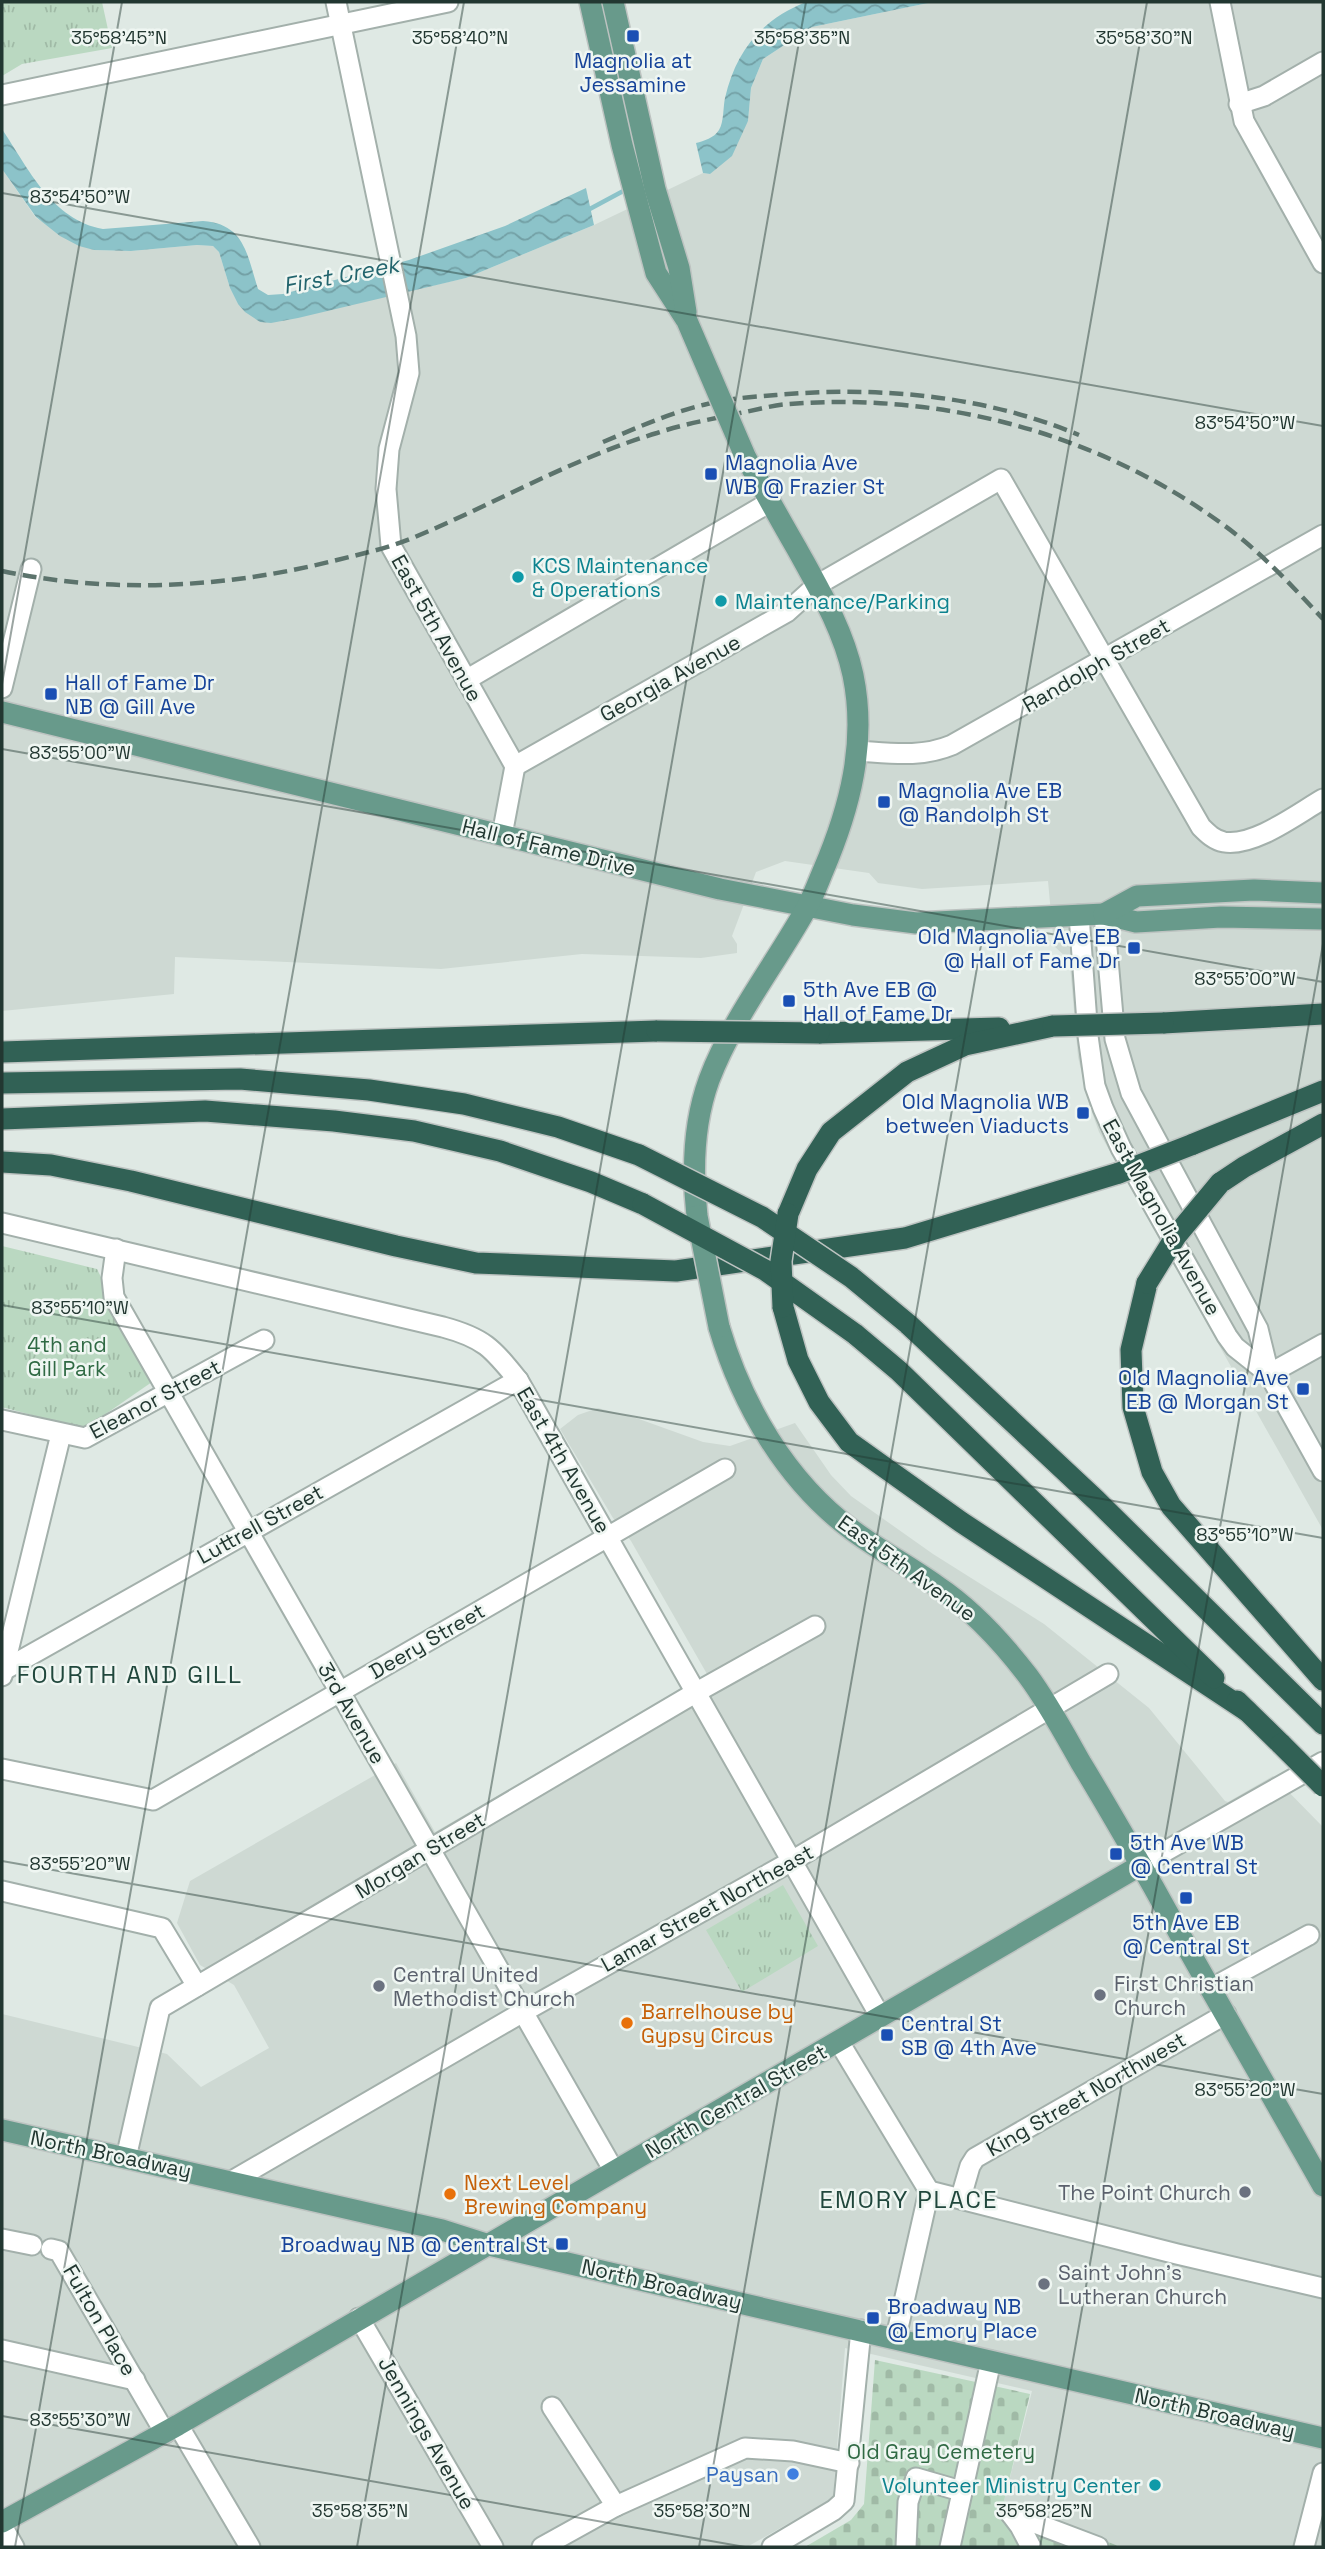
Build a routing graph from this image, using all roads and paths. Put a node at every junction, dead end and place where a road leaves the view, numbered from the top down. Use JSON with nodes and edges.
{"nodes":[{"id":1,"x":336,"y":2,"type":"edge"},
{"id":2,"x":448,"y":2,"type":"edge"},
{"id":3,"x":590,"y":2,"type":"edge"},
{"id":4,"x":613,"y":2,"type":"edge"},
{"id":5,"x":1220,"y":2,"type":"edge"},
{"id":6,"x":341,"y":25,"type":"junction"},
{"id":7,"x":1323,"y":62,"type":"edge"},
{"id":8,"x":2,"y":95,"type":"edge"},
{"id":9,"x":1239,"y":104,"type":"junction"},
{"id":10,"x":1323,"y":262,"type":"edge"},
{"id":11,"x":687,"y":321,"type":"junction"},
{"id":12,"x":770,"y":502,"type":"junction"},
{"id":13,"x":1323,"y":534,"type":"edge"},
{"id":14,"x":31,"y":569,"type":"dead end"},
{"id":15,"x":817,"y":585,"type":"junction"},
{"id":16,"x":1106,"y":660,"type":"junction"},
{"id":17,"x":466,"y":680,"type":"junction"},
{"id":18,"x":2,"y":688,"type":"edge"},
{"id":19,"x":2,"y":712,"type":"edge"},
{"id":20,"x":857,"y":751,"type":"junction"},
{"id":21,"x":515,"y":766,"type":"junction"},
{"id":22,"x":1323,"y":799,"type":"edge"},
{"id":23,"x":502,"y":835,"type":"junction"},
{"id":24,"x":1323,"y":893,"type":"edge"},
{"id":25,"x":807,"y":907,"type":"junction"},
{"id":26,"x":1104,"y":914,"type":"junction"},
{"id":27,"x":1079,"y":915,"type":"junction"},
{"id":28,"x":1323,"y":919,"type":"edge"},
{"id":29,"x":1323,"y":1014,"type":"edge"},
{"id":30,"x":1054,"y":1026,"type":"junction"},
{"id":31,"x":2,"y":1052,"type":"edge"},
{"id":32,"x":2,"y":1083,"type":"edge"},
{"id":33,"x":1323,"y":1091,"type":"edge"},
{"id":34,"x":2,"y":1119,"type":"edge"},
{"id":35,"x":1323,"y":1125,"type":"edge"},
{"id":36,"x":2,"y":1162,"type":"edge"},
{"id":37,"x":2,"y":1223,"type":"edge"},
{"id":38,"x":116,"y":1249,"type":"junction"},
{"id":39,"x":264,"y":1340,"type":"dead end"},
{"id":40,"x":1323,"y":1344,"type":"edge"},
{"id":41,"x":1269,"y":1374,"type":"junction"},
{"id":42,"x":518,"y":1380,"type":"junction"},
{"id":43,"x":170,"y":1393,"type":"junction"},
{"id":44,"x":2,"y":1420,"type":"edge"},
{"id":45,"x":61,"y":1434,"type":"junction"},
{"id":46,"x":725,"y":1469,"type":"dead end"},
{"id":47,"x":1323,"y":1471,"type":"edge"},
{"id":48,"x":249,"y":1531,"type":"junction"},
{"id":49,"x":608,"y":1537,"type":"junction"},
{"id":50,"x":815,"y":1626,"type":"dead end"},
{"id":51,"x":6,"y":1644,"type":"edge"},
{"id":52,"x":3,"y":1673,"type":"edge"},
{"id":53,"x":1108,"y":1674,"type":"dead end"},
{"id":54,"x":1323,"y":1680,"type":"edge"},
{"id":55,"x":340,"y":1691,"type":"junction"},
{"id":56,"x":695,"y":1693,"type":"junction"},
{"id":57,"x":1051,"y":1710,"type":"junction"},
{"id":58,"x":1247,"y":1711,"type":"junction"},
{"id":59,"x":1323,"y":1724,"type":"edge"},
{"id":60,"x":1323,"y":1762,"type":"edge"},
{"id":61,"x":2,"y":1769,"type":"edge"},
{"id":62,"x":1323,"y":1786,"type":"edge"},
{"id":63,"x":430,"y":1849,"type":"junction"},
{"id":64,"x":790,"y":1862,"type":"junction"},
{"id":65,"x":1141,"y":1865,"type":"junction"},
{"id":66,"x":2,"y":1891,"type":"edge"},
{"id":67,"x":1309,"y":1935,"type":"dead end"},
{"id":68,"x":197,"y":1986,"type":"junction"},
{"id":69,"x":1210,"y":1989,"type":"junction"},
{"id":70,"x":523,"y":2012,"type":"junction"},
{"id":71,"x":1226,"y":2014,"type":"junction"},
{"id":72,"x":880,"y":2016,"type":"junction"},
{"id":73,"x":839,"y":2042,"type":"junction"},
{"id":74,"x":2,"y":2130,"type":"edge"},
{"id":75,"x":126,"y":2158,"type":"junction"},
{"id":76,"x":614,"y":2171,"type":"junction"},
{"id":77,"x":232,"y":2181,"type":"junction"},
{"id":78,"x":1323,"y":2186,"type":"edge"},
{"id":79,"x":929,"y":2191,"type":"junction"},
{"id":80,"x":961,"y":2197,"type":"junction"},
{"id":81,"x":2,"y":2239,"type":"edge"},
{"id":82,"x":32,"y":2245,"type":"dead end"},
{"id":83,"x":489,"y":2245,"type":"junction"},
{"id":84,"x":51,"y":2249,"type":"dead end"},
{"id":85,"x":1323,"y":2288,"type":"edge"},
{"id":86,"x":359,"y":2318,"type":"junction"},
{"id":87,"x":861,"y":2330,"type":"junction"},
{"id":88,"x":896,"y":2337,"type":"junction"},
{"id":89,"x":2,"y":2350,"type":"edge"},
{"id":90,"x":991,"y":2361,"type":"junction"},
{"id":91,"x":135,"y":2380,"type":"junction"},
{"id":92,"x":552,"y":2407,"type":"dead end"},
{"id":93,"x":172,"y":2429,"type":"junction"},
{"id":94,"x":1323,"y":2438,"type":"edge"},
{"id":95,"x":849,"y":2463,"type":"junction"},
{"id":96,"x":1323,"y":2473,"type":"edge"},
{"id":97,"x":961,"y":2491,"type":"junction"},
{"id":98,"x":616,"y":2506,"type":"junction"},
{"id":99,"x":2,"y":2524,"type":"edge"},
{"id":100,"x":14,"y":2547,"type":"edge"},
{"id":101,"x":250,"y":2547,"type":"edge"},
{"id":102,"x":494,"y":2547,"type":"edge"},
{"id":103,"x":542,"y":2547,"type":"edge"},
{"id":104,"x":772,"y":2547,"type":"edge"},
{"id":105,"x":906,"y":2547,"type":"edge"},
{"id":106,"x":950,"y":2547,"type":"edge"},
{"id":107,"x":1031,"y":2547,"type":"edge"},
{"id":108,"x":1098,"y":2547,"type":"edge"},
{"id":109,"x":1304,"y":2547,"type":"edge"}],
"edges":[{"from":1,"to":6,"type":"street","name":"East 5th Avenue"},
{"from":2,"to":6,"type":"street"},
{"from":3,"to":11,"type":"main road"},
{"from":4,"to":11,"type":"main road"},
{"from":5,"to":9,"type":"street"},
{"from":6,"to":8,"type":"street"},
{"from":6,"to":17,"type":"street","name":"East 5th Avenue"},
{"from":7,"to":9,"type":"street"},
{"from":9,"to":10,"type":"street"},
{"from":11,"to":12,"type":"main road","bridge":true},
{"from":12,"to":15,"type":"main road"},
{"from":12,"to":17,"type":"street"},
{"from":13,"to":16,"type":"street","name":"Randolph Street"},
{"from":14,"to":18,"type":"street"},
{"from":15,"to":16,"type":"street","name":"Georgia Avenue"},
{"from":15,"to":20,"type":"main road","name":"East 5th Avenue"},
{"from":15,"to":21,"type":"street","name":"Georgia Avenue"},
{"from":16,"to":20,"type":"street","name":"Randolph Street"},
{"from":16,"to":22,"type":"street"},
{"from":17,"to":21,"type":"street","name":"East 5th Avenue"},
{"from":19,"to":23,"type":"main road","name":"Hall of Fame Drive"},
{"from":20,"to":25,"type":"main road","name":"East 5th Avenue"},
{"from":21,"to":23,"type":"street"},
{"from":23,"to":25,"type":"main road","name":"Hall of Fame Drive"},
{"from":24,"to":26,"type":"main road","name":"Hall of Fame Drive"},
{"from":25,"to":27,"type":"main road","name":"Hall of Fame Drive"},
{"from":25,"to":57,"type":"main road","name":"East 5th Avenue","bridge":true},
{"from":26,"to":27,"type":"main road","name":"Hall of Fame Drive"},
{"from":26,"to":28,"type":"main road","name":"Hall of Fame Drive"},
{"from":26,"to":41,"type":"street","name":"East Magnolia Avenue"},
{"from":27,"to":41,"type":"street","name":"East Magnolia Avenue"},
{"from":29,"to":30,"type":"highway","bridge":true},
{"from":30,"to":31,"type":"highway","bridge":true},
{"from":30,"to":58,"type":"highway","bridge":true},
{"from":32,"to":59,"type":"highway","bridge":true},
{"from":33,"to":36,"type":"highway","bridge":true},
{"from":34,"to":58,"type":"highway","bridge":true},
{"from":35,"to":54,"type":"highway","bridge":true},
{"from":37,"to":38,"type":"street","name":"East 4th Avenue"},
{"from":38,"to":42,"type":"street","name":"East 4th Avenue"},
{"from":38,"to":43,"type":"street","name":"3rd Avenue"},
{"from":39,"to":43,"type":"street","name":"Eleanor Street"},
{"from":40,"to":41,"type":"street"},
{"from":41,"to":47,"type":"street","name":"East Magnolia Avenue"},
{"from":42,"to":48,"type":"street","name":"Luttrell Street"},
{"from":42,"to":49,"type":"street","name":"East 4th Avenue"},
{"from":43,"to":45,"type":"street","name":"Eleanor Street"},
{"from":43,"to":48,"type":"street","name":"3rd Avenue"},
{"from":44,"to":45,"type":"street","name":"Eleanor Street"},
{"from":45,"to":51,"type":"street"},
{"from":46,"to":49,"type":"street","name":"Deery Street"},
{"from":48,"to":52,"type":"street","name":"Luttrell Street"},
{"from":48,"to":55,"type":"street","name":"3rd Avenue"},
{"from":49,"to":55,"type":"street","name":"Deery Street"},
{"from":49,"to":56,"type":"street","name":"East 4th Avenue"},
{"from":50,"to":56,"type":"street","name":"Morgan Street"},
{"from":51,"to":52,"type":"street"},
{"from":53,"to":57,"type":"street","name":"Lamar Street Northeast"},
{"from":55,"to":61,"type":"street","name":"Deery Street"},
{"from":55,"to":63,"type":"street","name":"3rd Avenue"},
{"from":56,"to":63,"type":"street","name":"Morgan Street"},
{"from":56,"to":64,"type":"street","name":"East 4th Avenue"},
{"from":57,"to":64,"type":"street","name":"Lamar Street Northeast"},
{"from":57,"to":65,"type":"main road","name":"East 5th Avenue"},
{"from":58,"to":62,"type":"highway","bridge":true},
{"from":60,"to":65,"type":"street","name":"North Central Street"},
{"from":63,"to":68,"type":"street","name":"Morgan Street"},
{"from":63,"to":70,"type":"street","name":"3rd Avenue"},
{"from":64,"to":70,"type":"street","name":"Lamar Street Northeast"},
{"from":64,"to":72,"type":"street","name":"East 4th Avenue"},
{"from":65,"to":69,"type":"main road","name":"East 5th Avenue"},
{"from":65,"to":72,"type":"main road","name":"North Central Street"},
{"from":66,"to":68,"type":"street"},
{"from":67,"to":69,"type":"street"},
{"from":68,"to":75,"type":"street","name":"Morgan Street"},
{"from":69,"to":71,"type":"main road","name":"East 5th Avenue"},
{"from":70,"to":76,"type":"street","name":"3rd Avenue"},
{"from":70,"to":77,"type":"street","name":"Lamar Street Northeast"},
{"from":71,"to":78,"type":"main road","name":"East 5th Avenue"},
{"from":71,"to":80,"type":"street","name":"King Street Northwest"},
{"from":72,"to":73,"type":"main road","name":"North Central Street"},
{"from":73,"to":76,"type":"main road","name":"North Central Street"},
{"from":73,"to":79,"type":"street"},
{"from":74,"to":75,"type":"main road","name":"North Broadway"},
{"from":75,"to":77,"type":"main road","name":"North Broadway"},
{"from":76,"to":83,"type":"main road","name":"North Central Street"},
{"from":77,"to":83,"type":"main road","name":"North Broadway"},
{"from":79,"to":80,"type":"street"},
{"from":79,"to":88,"type":"street"},
{"from":80,"to":85,"type":"street"},
{"from":81,"to":82,"type":"street"},
{"from":83,"to":86,"type":"main road","name":"North Central Street"},
{"from":83,"to":87,"type":"main road","name":"North Broadway"},
{"from":84,"to":91,"type":"street","name":"Fulton Place"},
{"from":86,"to":93,"type":"main road","name":"North Central Street"},
{"from":86,"to":102,"type":"street","name":"Jennings Avenue"},
{"from":87,"to":88,"type":"main road","name":"North Broadway"},
{"from":87,"to":95,"type":"street"},
{"from":88,"to":90,"type":"main road","name":"North Broadway"},
{"from":89,"to":91,"type":"street"},
{"from":90,"to":94,"type":"main road","name":"North Broadway"},
{"from":90,"to":97,"type":"street"},
{"from":91,"to":93,"type":"street","name":"Fulton Place"},
{"from":92,"to":98,"type":"street"},
{"from":93,"to":99,"type":"main road","name":"North Central Street"},
{"from":93,"to":101,"type":"street","name":"Fulton Place"},
{"from":95,"to":98,"type":"street"},
{"from":95,"to":104,"type":"street"},
{"from":96,"to":109,"type":"street"},
{"from":97,"to":105,"type":"street"},
{"from":97,"to":106,"type":"street"},
{"from":98,"to":103,"type":"street"},
{"from":99,"to":100,"type":"street"},
{"from":107,"to":108,"type":"street"}]}
